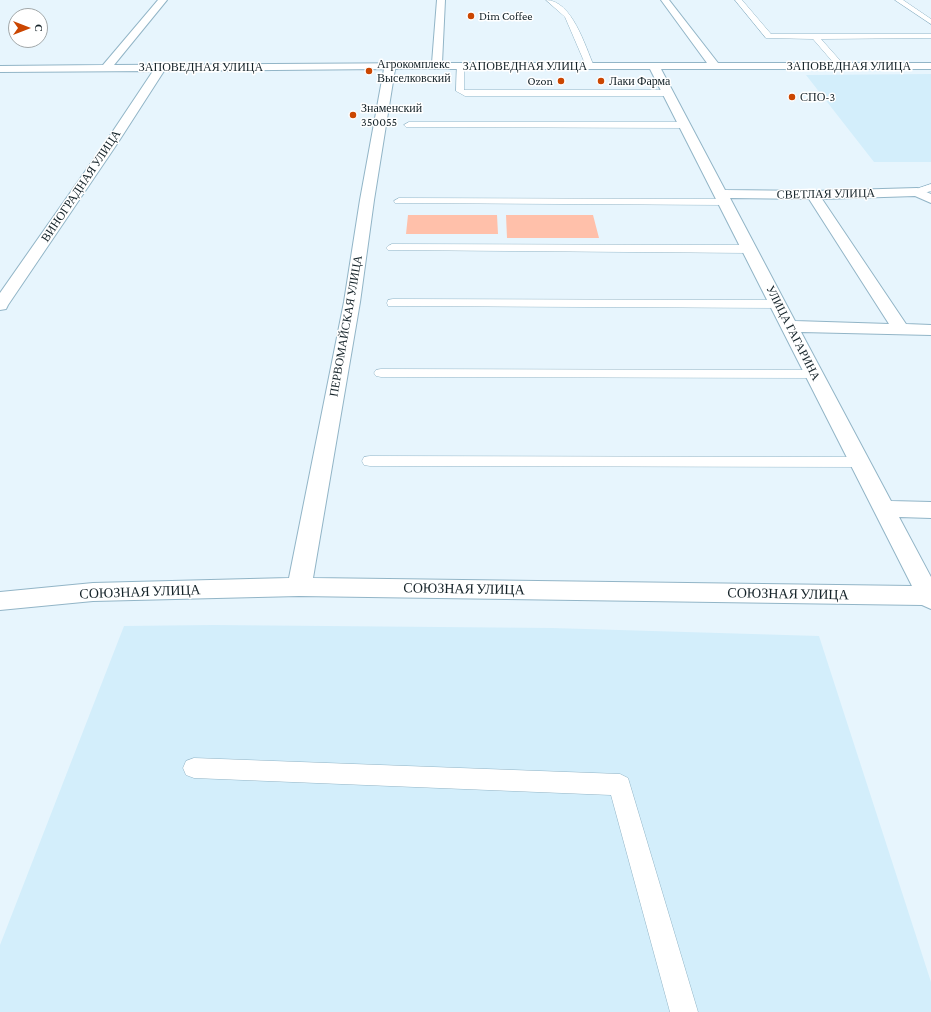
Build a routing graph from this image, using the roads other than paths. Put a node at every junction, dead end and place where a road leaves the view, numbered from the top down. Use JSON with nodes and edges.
{"nodes":[{"id":1,"x":164,"y":0,"type":"edge"},
{"id":2,"x":441,"y":0,"type":"edge"},
{"id":3,"x":549,"y":0,"type":"edge"},
{"id":4,"x":665,"y":0,"type":"edge"},
{"id":5,"x":738,"y":0,"type":"edge"},
{"id":6,"x":898,"y":0,"type":"edge"},
{"id":7,"x":931,"y":22,"type":"edge"},
{"id":8,"x":931,"y":36,"type":"edge"},
{"id":9,"x":815,"y":37,"type":"junction"},
{"id":10,"x":390,"y":66,"type":"junction"},
{"id":11,"x":437,"y":66,"type":"junction"},
{"id":12,"x":460,"y":66,"type":"junction"},
{"id":13,"x":590,"y":66,"type":"junction"},
{"id":14,"x":654,"y":66,"type":"junction"},
{"id":15,"x":715,"y":66,"type":"junction"},
{"id":16,"x":842,"y":66,"type":"junction"},
{"id":17,"x":931,"y":66,"type":"edge"},
{"id":18,"x":107,"y":67,"type":"junction"},
{"id":19,"x":161,"y":67,"type":"junction"},
{"id":20,"x":0,"y":69,"type":"edge"},
{"id":21,"x":668,"y":93,"type":"junction"},
{"id":22,"x":409,"y":125,"type":"dead end"},
{"id":23,"x":685,"y":125,"type":"junction"},
{"id":24,"x":931,"y":187,"type":"edge"},
{"id":25,"x":917,"y":192,"type":"junction"},
{"id":26,"x":813,"y":195,"type":"junction"},
{"id":27,"x":722,"y":198,"type":"junction"},
{"id":28,"x":931,"y":199,"type":"edge"},
{"id":29,"x":399,"y":201,"type":"dead end"},
{"id":30,"x":392,"y":248,"type":"dead end"},
{"id":31,"x":750,"y":249,"type":"junction"},
{"id":32,"x":393,"y":303,"type":"dead end"},
{"id":33,"x":0,"y":304,"type":"edge"},
{"id":34,"x":778,"y":304,"type":"junction"},
{"id":35,"x":789,"y":326,"type":"junction"},
{"id":36,"x":901,"y":329,"type":"junction"},
{"id":37,"x":931,"y":330,"type":"edge"},
{"id":38,"x":381,"y":373,"type":"dead end"},
{"id":39,"x":814,"y":374,"type":"junction"},
{"id":40,"x":370,"y":461,"type":"dead end"},
{"id":41,"x":860,"y":462,"type":"junction"},
{"id":42,"x":884,"y":509,"type":"junction"},
{"id":43,"x":931,"y":510,"type":"edge"},
{"id":44,"x":299,"y":586,"type":"junction"},
{"id":45,"x":930,"y":598,"type":"edge"},
{"id":46,"x":0,"y":601,"type":"edge"},
{"id":47,"x":194,"y":768,"type":"dead end"},
{"id":48,"x":684,"y":1012,"type":"edge"}],
"edges":[{"from":1,"to":18,"type":"street"},
{"from":2,"to":11,"type":"street"},
{"from":3,"to":13,"type":"lane"},
{"from":4,"to":15,"type":"street"},
{"from":5,"to":9,"type":"lane"},
{"from":6,"to":7,"type":"lane"},
{"from":8,"to":9,"type":"lane"},
{"from":9,"to":16,"type":"lane"},
{"from":10,"to":11,"type":"street","name":"ЗАПОВЕДНАЯ УЛИЦА"},
{"from":10,"to":19,"type":"street","name":"ЗАПОВЕДНАЯ УЛИЦА"},
{"from":10,"to":44,"type":"street","name":"ПЕРВОМАЙСКАЯ УЛИЦА"},
{"from":11,"to":12,"type":"street","name":"ЗАПОВЕДНАЯ УЛИЦА"},
{"from":12,"to":13,"type":"street","name":"ЗАПОВЕДНАЯ УЛИЦА"},
{"from":12,"to":21,"type":"lane"},
{"from":13,"to":14,"type":"street","name":"ЗАПОВЕДНАЯ УЛИЦА"},
{"from":14,"to":15,"type":"street","name":"ЗАПОВЕДНАЯ УЛИЦА"},
{"from":14,"to":21,"type":"street","name":"УЛИЦА ГАГАРИНА"},
{"from":15,"to":16,"type":"street","name":"ЗАПОВЕДНАЯ УЛИЦА"},
{"from":16,"to":17,"type":"street","name":"ЗАПОВЕДНАЯ УЛИЦА"},
{"from":18,"to":19,"type":"street","name":"ЗАПОВЕДНАЯ УЛИЦА"},
{"from":18,"to":20,"type":"street","name":"ЗАПОВЕДНАЯ УЛИЦА"},
{"from":19,"to":33,"type":"street","name":"ВИНОГРАДНАЯ УЛИЦА"},
{"from":21,"to":23,"type":"street","name":"УЛИЦА ГАГАРИНА"},
{"from":22,"to":23,"type":"lane"},
{"from":23,"to":27,"type":"street","name":"УЛИЦА ГАГАРИНА"},
{"from":24,"to":25,"type":"lane"},
{"from":25,"to":26,"type":"street","name":"СВЕТЛАЯ УЛИЦА"},
{"from":25,"to":28,"type":"street","name":"СВЕТЛАЯ УЛИЦА"},
{"from":26,"to":27,"type":"street","name":"СВЕТЛАЯ УЛИЦА"},
{"from":26,"to":36,"type":"street"},
{"from":27,"to":29,"type":"lane"},
{"from":27,"to":31,"type":"street","name":"УЛИЦА ГАГАРИНА"},
{"from":30,"to":31,"type":"lane"},
{"from":31,"to":34,"type":"street","name":"УЛИЦА ГАГАРИНА"},
{"from":32,"to":34,"type":"lane"},
{"from":34,"to":35,"type":"street","name":"УЛИЦА ГАГАРИНА"},
{"from":35,"to":36,"type":"street"},
{"from":35,"to":39,"type":"street","name":"УЛИЦА ГАГАРИНА"},
{"from":36,"to":37,"type":"street"},
{"from":38,"to":39,"type":"lane"},
{"from":39,"to":41,"type":"street","name":"УЛИЦА ГАГАРИНА"},
{"from":40,"to":41,"type":"lane"},
{"from":41,"to":42,"type":"street","name":"УЛИЦА ГАГАРИНА"},
{"from":42,"to":43,"type":"street"},
{"from":42,"to":45,"type":"street","name":"УЛИЦА ГАГАРИНА"},
{"from":44,"to":45,"type":"street","name":"СОЮЗНАЯ УЛИЦА"},
{"from":44,"to":46,"type":"street","name":"СОЮЗНАЯ УЛИЦА"},
{"from":47,"to":48,"type":"lane"}]}
